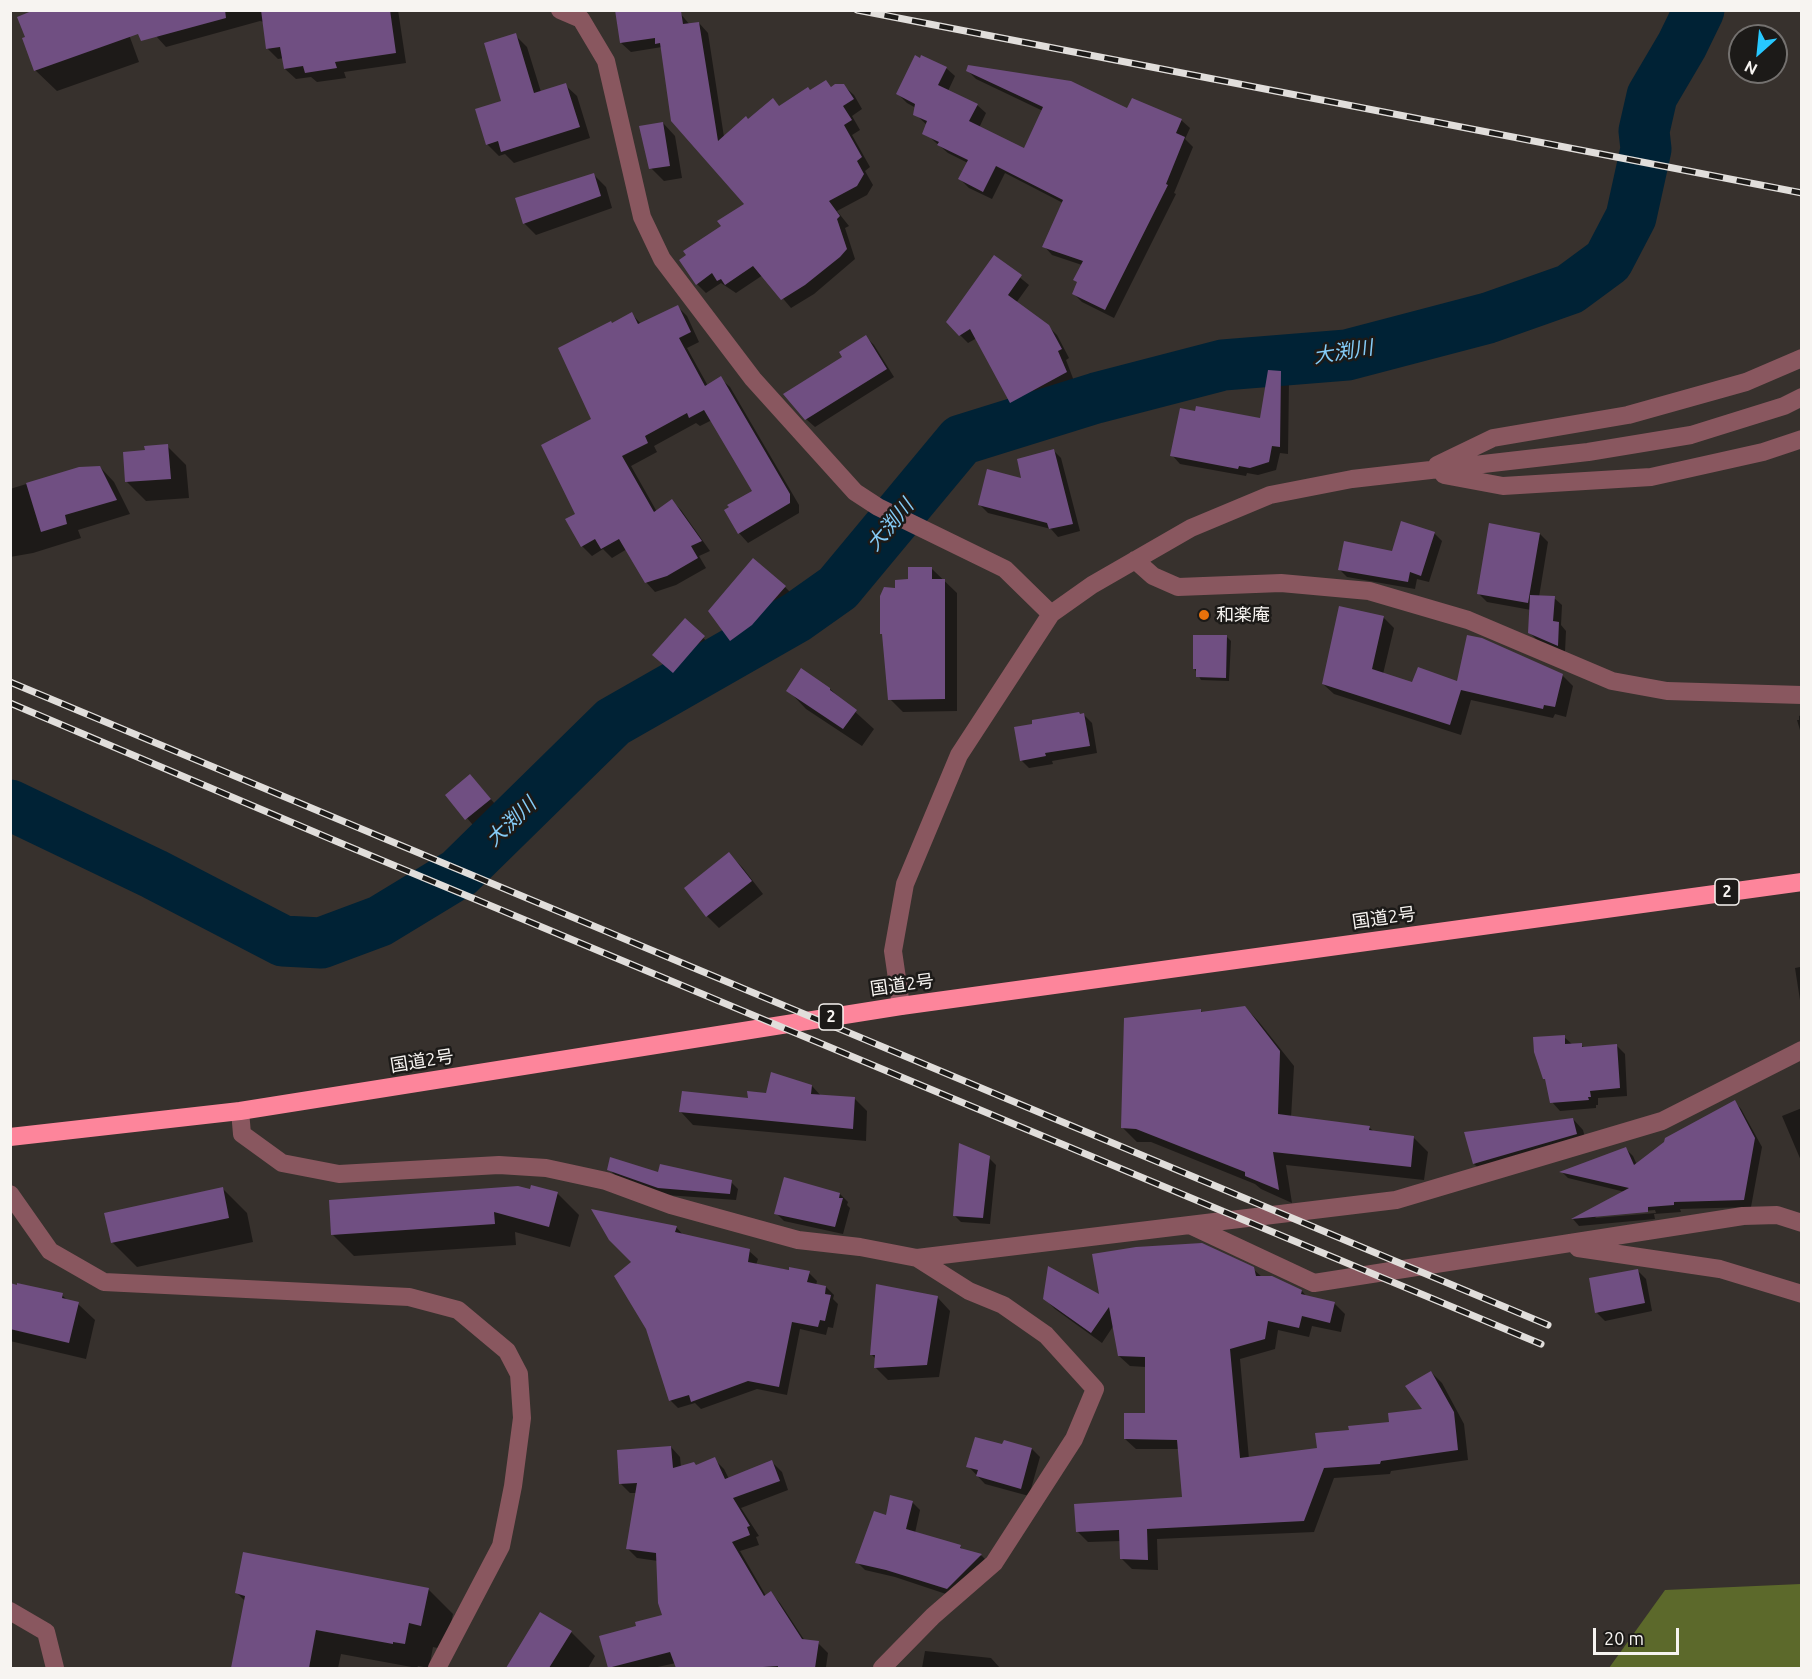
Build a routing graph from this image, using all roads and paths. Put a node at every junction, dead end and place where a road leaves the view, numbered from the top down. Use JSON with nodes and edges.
{"nodes":[{"id":1,"x":560,"y":10,"type":"edge"},
{"id":2,"x":1802,"y":358,"type":"edge"},
{"id":3,"x":1802,"y":397,"type":"edge"},
{"id":4,"x":1802,"y":439,"type":"edge"},
{"id":5,"x":1424,"y":471,"type":"junction"},
{"id":6,"x":1135,"y":560,"type":"junction"},
{"id":7,"x":1051,"y":614,"type":"junction"},
{"id":8,"x":1802,"y":695,"type":"edge"},
{"id":9,"x":1802,"y":882,"type":"edge"},
{"id":10,"x":901,"y":1006,"type":"junction"},
{"id":11,"x":1802,"y":1050,"type":"edge"},
{"id":12,"x":240,"y":1111,"type":"junction"},
{"id":13,"x":10,"y":1137,"type":"edge"},
{"id":14,"x":10,"y":1194,"type":"edge"},
{"id":15,"x":1802,"y":1223,"type":"edge"},
{"id":16,"x":1189,"y":1225,"type":"junction"},
{"id":17,"x":1562,"y":1245,"type":"junction"},
{"id":18,"x":917,"y":1258,"type":"junction"},
{"id":19,"x":1802,"y":1294,"type":"edge"},
{"id":20,"x":10,"y":1611,"type":"edge"},
{"id":21,"x":55,"y":1668,"type":"edge"},
{"id":22,"x":437,"y":1668,"type":"edge"},
{"id":23,"x":882,"y":1668,"type":"edge"}],
"edges":[{"from":1,"to":7,"type":"street"},
{"from":2,"to":5,"type":"street"},
{"from":3,"to":5,"type":"street"},
{"from":4,"to":5,"type":"street"},
{"from":5,"to":6,"type":"street"},
{"from":6,"to":7,"type":"street"},
{"from":6,"to":8,"type":"street"},
{"from":7,"to":10,"type":"street"},
{"from":9,"to":10,"type":"highway","name":"国道2号","number":"2"},
{"from":10,"to":12,"type":"highway","name":"国道2号","number":"2"},
{"from":11,"to":16,"type":"street"},
{"from":12,"to":13,"type":"highway","name":"国道2号","number":"2"},
{"from":12,"to":18,"type":"street"},
{"from":14,"to":22,"type":"street"},
{"from":15,"to":17,"type":"street"},
{"from":16,"to":17,"type":"street"},
{"from":16,"to":18,"type":"street"},
{"from":17,"to":19,"type":"street"},
{"from":18,"to":23,"type":"street"},
{"from":20,"to":21,"type":"street"}]}
